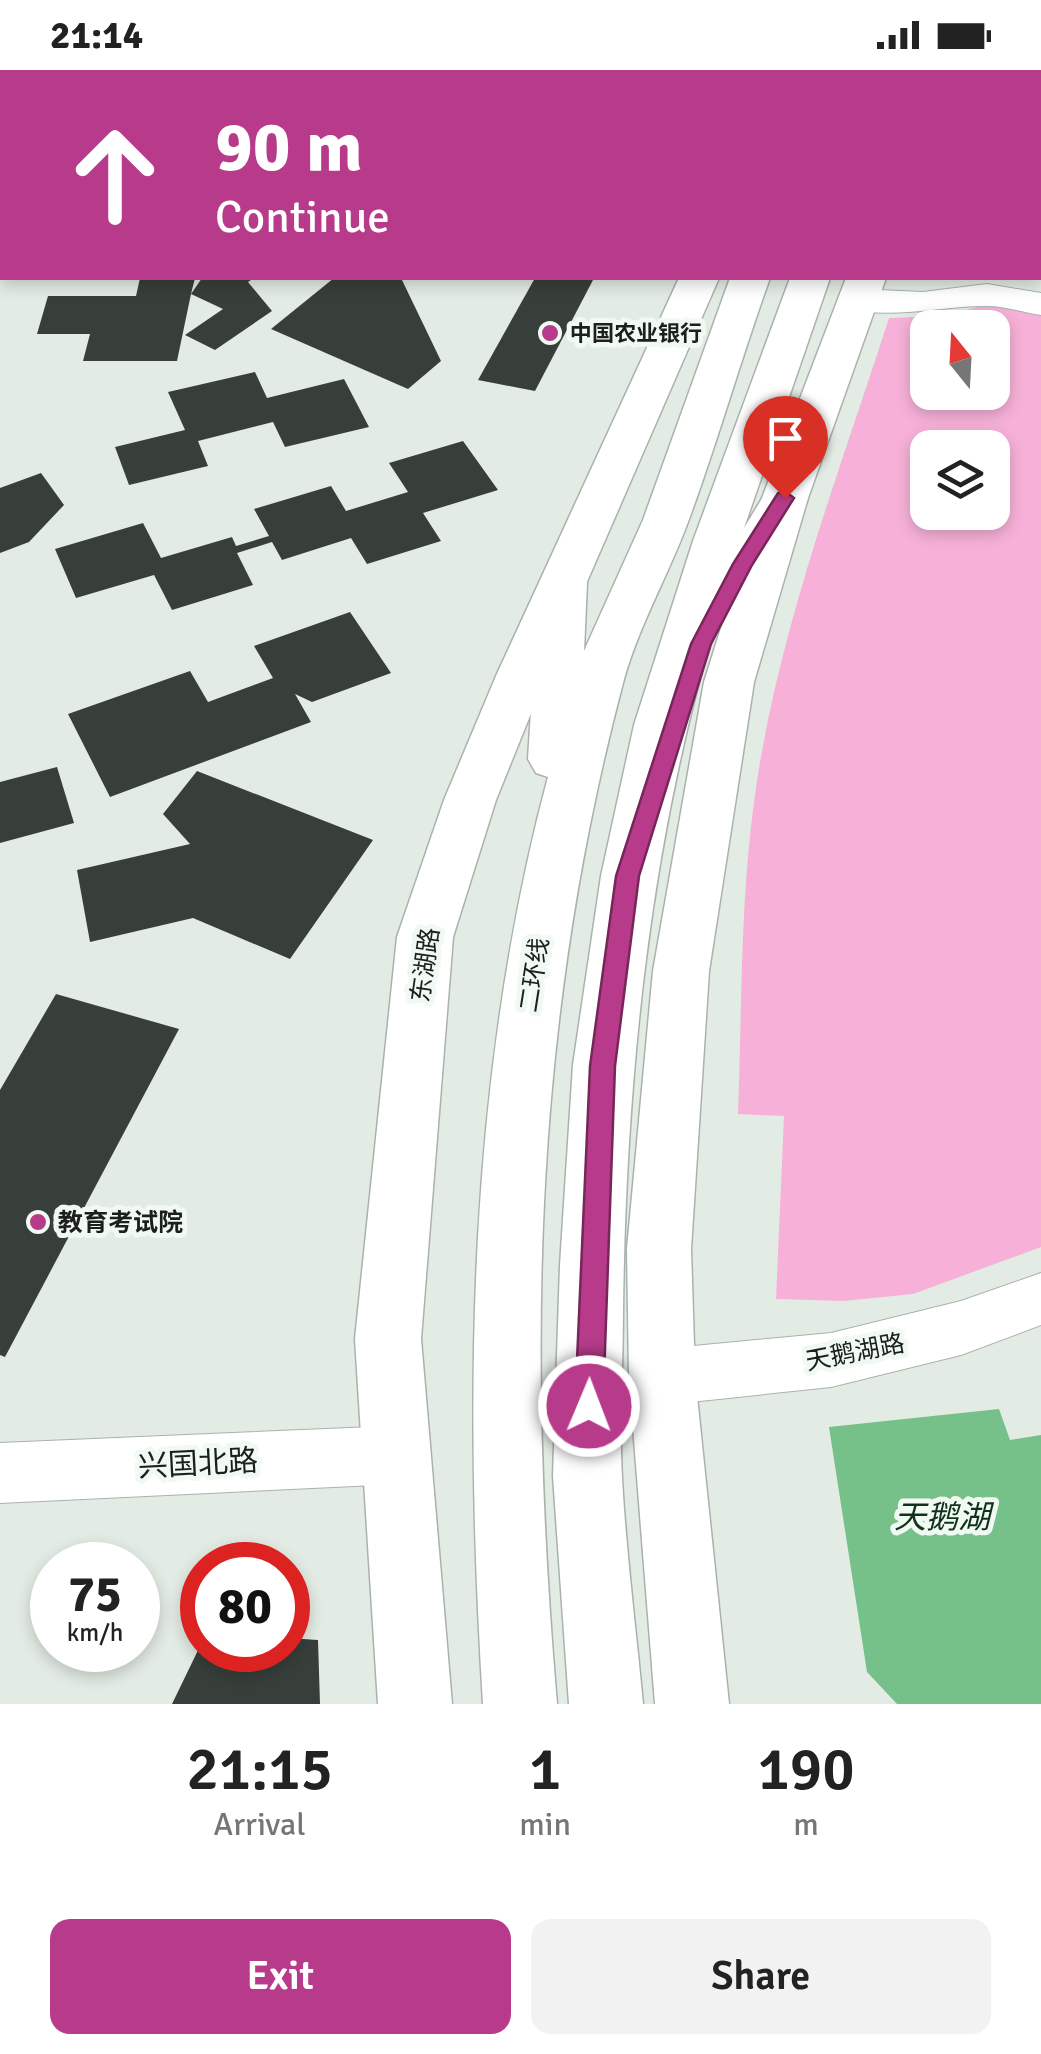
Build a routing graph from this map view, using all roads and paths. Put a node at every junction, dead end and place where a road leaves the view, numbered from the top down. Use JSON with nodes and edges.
{"nodes":[{"id":1,"x":699,"y":280,"type":"edge"},
{"id":2,"x":749,"y":280,"type":"edge"},
{"id":3,"x":844,"y":285,"type":"edge"},
{"id":4,"x":1041,"y":304,"type":"edge"},
{"id":5,"x":785,"y":498,"type":"junction"},
{"id":6,"x":564,"y":583,"type":"junction"},
{"id":7,"x":628,"y":876,"type":"junction"},
{"id":8,"x":548,"y":894,"type":"junction"},
{"id":9,"x":1041,"y":1299,"type":"edge"},
{"id":10,"x":662,"y":1377,"type":"junction"},
{"id":11,"x":397,"y":1455,"type":"junction"},
{"id":12,"x":0,"y":1473,"type":"edge"},
{"id":13,"x":415,"y":1704,"type":"edge"},
{"id":14,"x":520,"y":1704,"type":"edge"},
{"id":15,"x":606,"y":1704,"type":"edge"},
{"id":16,"x":692,"y":1704,"type":"edge"}],
"edges":[{"from":1,"to":6,"type":"main road","name":"东湖路"},
{"from":2,"to":8,"type":"main road","name":"二环线"},
{"from":3,"to":4,"type":"street"},
{"from":3,"to":5,"type":"main road"},
{"from":3,"to":7,"type":"main road"},
{"from":5,"to":7,"type":"main road"},
{"from":5,"to":10,"type":"main road"},
{"from":6,"to":8,"type":"main road"},
{"from":6,"to":11,"type":"main road","name":"东湖路"},
{"from":7,"to":15,"type":"main road"},
{"from":8,"to":14,"type":"main road","name":"二环线"},
{"from":9,"to":10,"type":"street","name":"天鹅湖路"},
{"from":10,"to":16,"type":"main road"},
{"from":11,"to":12,"type":"street","name":"兴国北路"},
{"from":11,"to":13,"type":"main road","name":"东湖路"}]}
